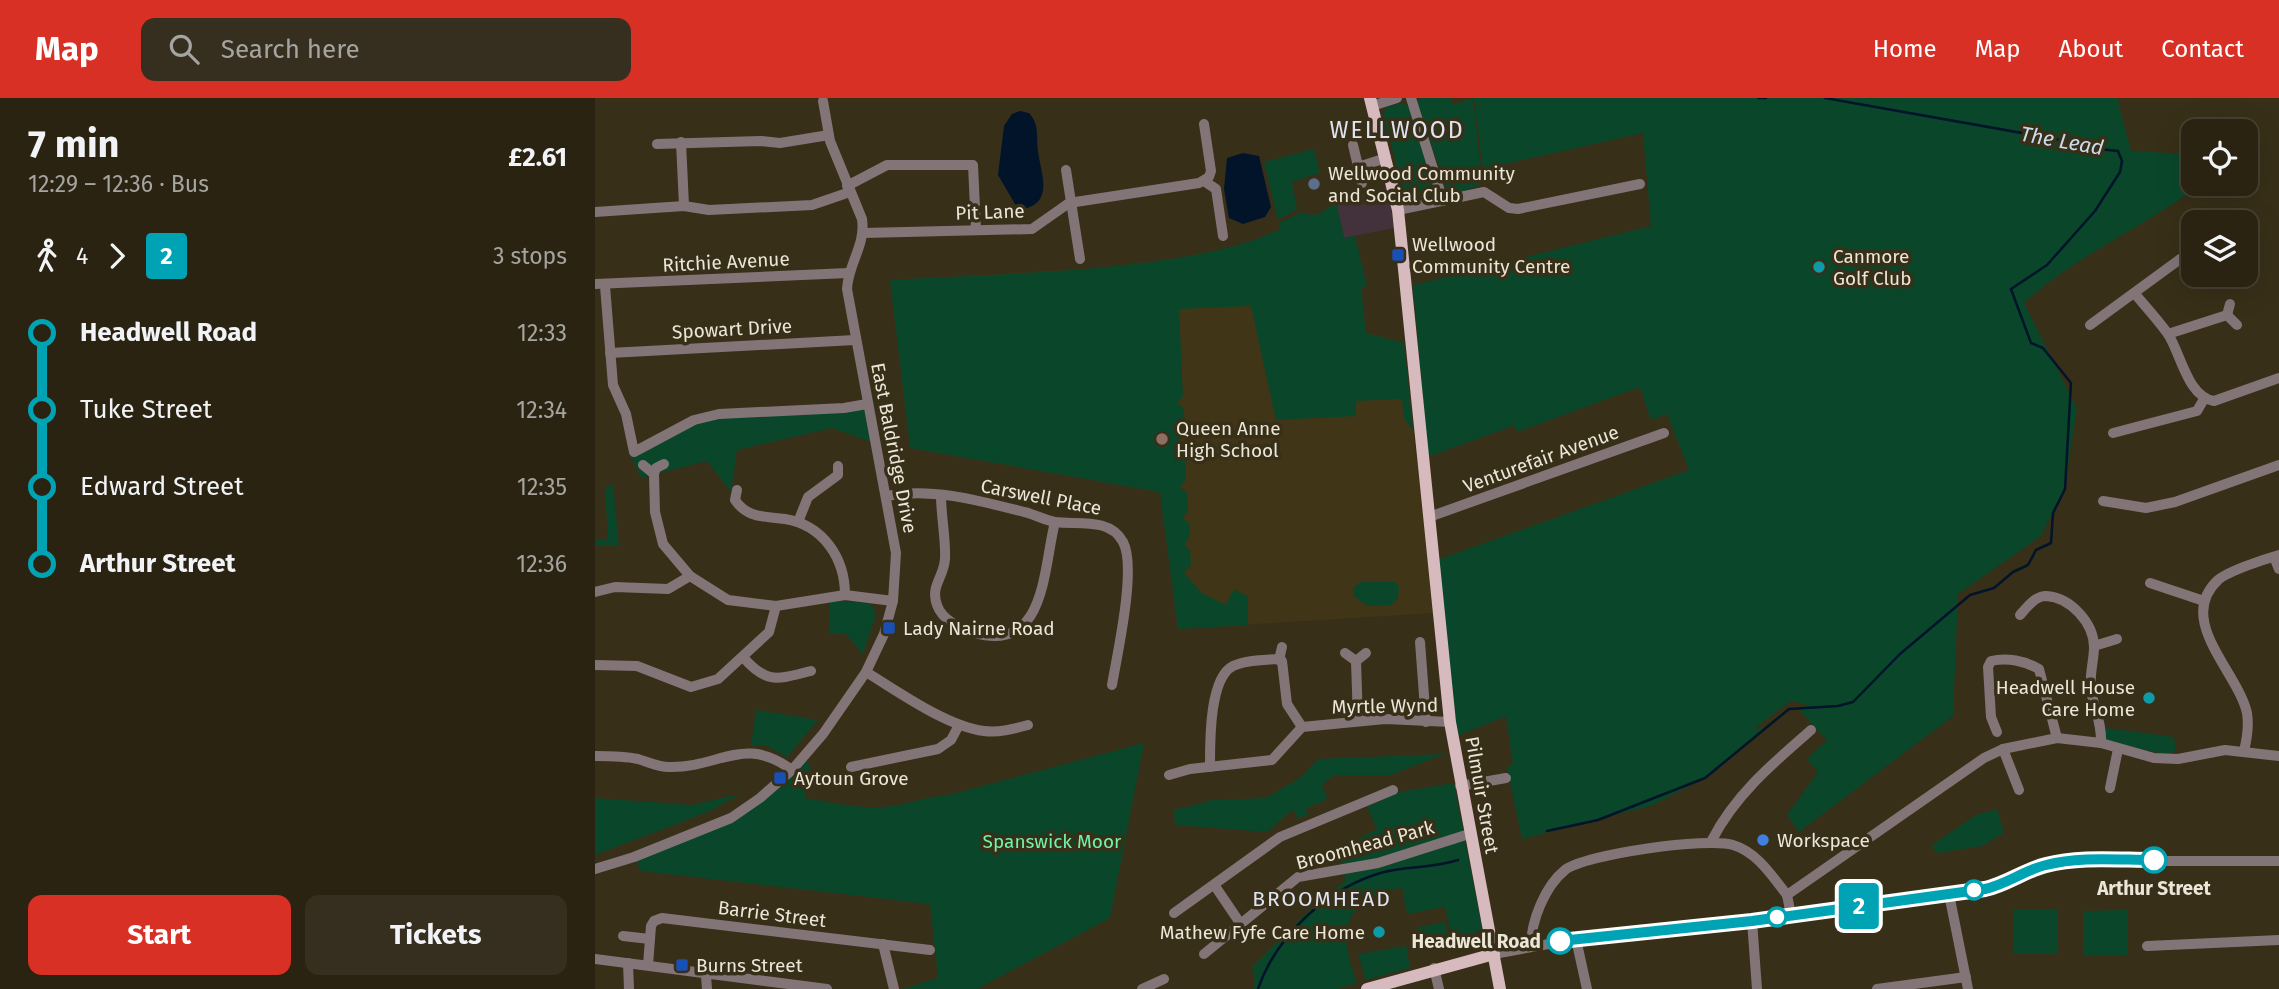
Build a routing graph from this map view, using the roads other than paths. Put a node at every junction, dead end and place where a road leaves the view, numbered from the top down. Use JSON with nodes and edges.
{"nodes":[{"id":1,"x":1397,"y":98,"type":"edge"},
{"id":2,"x":1411,"y":98,"type":"edge"},
{"id":3,"x":823,"y":102,"type":"dead end"},
{"id":4,"x":1371,"y":102,"type":"edge"},
{"id":5,"x":1205,"y":124,"type":"dead end"},
{"id":6,"x":829,"y":135,"type":"junction"},
{"id":7,"x":681,"y":142,"type":"junction"},
{"id":8,"x":657,"y":144,"type":"dead end"},
{"id":9,"x":1353,"y":145,"type":"dead end"},
{"id":10,"x":1386,"y":158,"type":"junction"},
{"id":11,"x":1358,"y":167,"type":"junction"},
{"id":12,"x":1066,"y":170,"type":"dead end"},
{"id":13,"x":1204,"y":181,"type":"junction"},
{"id":14,"x":1362,"y":183,"type":"dead end"},
{"id":15,"x":1640,"y":184,"type":"dead end"},
{"id":16,"x":849,"y":189,"type":"junction"},
{"id":17,"x":1443,"y":201,"type":"junction"},
{"id":18,"x":1069,"y":203,"type":"junction"},
{"id":19,"x":684,"y":206,"type":"junction"},
{"id":20,"x":1398,"y":210,"type":"junction"},
{"id":21,"x":595,"y":212,"type":"edge"},
{"id":22,"x":976,"y":230,"type":"junction"},
{"id":23,"x":865,"y":233,"type":"junction"},
{"id":24,"x":1223,"y":236,"type":"dead end"},
{"id":25,"x":1080,"y":259,"type":"dead end"},
{"id":26,"x":2181,"y":259,"type":"edge"},
{"id":27,"x":848,"y":273,"type":"junction"},
{"id":28,"x":600,"y":285,"type":"edge"},
{"id":29,"x":2135,"y":294,"type":"junction"},
{"id":30,"x":2230,"y":304,"type":"dead end"},
{"id":31,"x":2227,"y":315,"type":"junction"},
{"id":32,"x":2091,"y":325,"type":"dead end"},
{"id":33,"x":2237,"y":325,"type":"dead end"},
{"id":34,"x":2168,"y":334,"type":"junction"},
{"id":35,"x":855,"y":340,"type":"junction"},
{"id":36,"x":610,"y":353,"type":"junction"},
{"id":37,"x":2279,"y":378,"type":"edge"},
{"id":38,"x":2204,"y":399,"type":"junction"},
{"id":39,"x":867,"y":404,"type":"junction"},
{"id":40,"x":1664,"y":433,"type":"dead end"},
{"id":41,"x":2112,"y":433,"type":"dead end"},
{"id":42,"x":664,"y":464,"type":"dead end"},
{"id":43,"x":643,"y":465,"type":"dead end"},
{"id":44,"x":2279,"y":465,"type":"edge"},
{"id":45,"x":654,"y":474,"type":"junction"},
{"id":46,"x":839,"y":474,"type":"dead end"},
{"id":47,"x":887,"y":495,"type":"junction"},
{"id":48,"x":941,"y":495,"type":"junction"},
{"id":49,"x":733,"y":498,"type":"dead end"},
{"id":50,"x":2103,"y":501,"type":"dead end"},
{"id":51,"x":1429,"y":517,"type":"junction"},
{"id":52,"x":798,"y":522,"type":"junction"},
{"id":53,"x":1055,"y":522,"type":"junction"},
{"id":54,"x":2276,"y":556,"type":"edge"},
{"id":55,"x":2279,"y":569,"type":"edge"},
{"id":56,"x":689,"y":576,"type":"junction"},
{"id":57,"x":2150,"y":583,"type":"dead end"},
{"id":58,"x":595,"y":592,"type":"edge"},
{"id":59,"x":845,"y":595,"type":"junction"},
{"id":60,"x":893,"y":601,"type":"junction"},
{"id":61,"x":2204,"y":601,"type":"junction"},
{"id":62,"x":776,"y":606,"type":"junction"},
{"id":63,"x":2020,"y":615,"type":"dead end"},
{"id":64,"x":2117,"y":639,"type":"dead end"},
{"id":65,"x":1420,"y":642,"type":"dead end"},
{"id":66,"x":2094,"y":646,"type":"junction"},
{"id":67,"x":1282,"y":647,"type":"dead end"},
{"id":68,"x":1345,"y":653,"type":"dead end"},
{"id":69,"x":1366,"y":653,"type":"dead end"},
{"id":70,"x":743,"y":657,"type":"junction"},
{"id":71,"x":1279,"y":660,"type":"junction"},
{"id":72,"x":1356,"y":661,"type":"junction"},
{"id":73,"x":595,"y":665,"type":"edge"},
{"id":74,"x":811,"y":671,"type":"dead end"},
{"id":75,"x":866,"y":672,"type":"junction"},
{"id":76,"x":1112,"y":685,"type":"dead end"},
{"id":77,"x":1991,"y":715,"type":"junction"},
{"id":78,"x":1979,"y":717,"type":"dead end"},
{"id":79,"x":1358,"y":721,"type":"junction"},
{"id":80,"x":1426,"y":722,"type":"junction"},
{"id":81,"x":1450,"y":722,"type":"junction"},
{"id":82,"x":959,"y":725,"type":"junction"},
{"id":83,"x":1027,"y":725,"type":"dead end"},
{"id":84,"x":1303,"y":727,"type":"junction"},
{"id":85,"x":1811,"y":730,"type":"dead end"},
{"id":86,"x":1997,"y":732,"type":"dead end"},
{"id":87,"x":2057,"y":738,"type":"junction"},
{"id":88,"x":2101,"y":743,"type":"junction"},
{"id":89,"x":2003,"y":749,"type":"junction"},
{"id":90,"x":2118,"y":750,"type":"junction"},
{"id":91,"x":2244,"y":751,"type":"junction"},
{"id":92,"x":595,"y":756,"type":"edge"},
{"id":93,"x":2279,"y":756,"type":"edge"},
{"id":94,"x":1210,"y":766,"type":"junction"},
{"id":95,"x":851,"y":767,"type":"dead end"},
{"id":96,"x":792,"y":770,"type":"junction"},
{"id":97,"x":1169,"y":775,"type":"dead end"},
{"id":98,"x":1506,"y":778,"type":"dead end"},
{"id":99,"x":1460,"y":786,"type":"junction"},
{"id":100,"x":2110,"y":788,"type":"dead end"},
{"id":101,"x":1394,"y":790,"type":"dead end"},
{"id":102,"x":2018,"y":790,"type":"dead end"},
{"id":103,"x":1469,"y":834,"type":"junction"},
{"id":104,"x":1712,"y":840,"type":"junction"},
{"id":105,"x":2279,"y":860,"type":"edge"},
{"id":106,"x":595,"y":869,"type":"edge"},
{"id":107,"x":1215,"y":886,"type":"junction"},
{"id":108,"x":1949,"y":894,"type":"junction"},
{"id":109,"x":1787,"y":895,"type":"junction"},
{"id":110,"x":1174,"y":913,"type":"dead end"},
{"id":111,"x":1791,"y":915,"type":"junction"},
{"id":112,"x":1752,"y":921,"type":"junction"},
{"id":113,"x":1241,"y":923,"type":"junction"},
{"id":114,"x":623,"y":936,"type":"dead end"},
{"id":115,"x":650,"y":939,"type":"junction"},
{"id":116,"x":1576,"y":939,"type":"junction"},
{"id":117,"x":2279,"y":940,"type":"edge"},
{"id":118,"x":883,"y":944,"type":"junction"},
{"id":119,"x":1531,"y":946,"type":"junction"},
{"id":120,"x":2147,"y":946,"type":"dead end"},
{"id":121,"x":930,"y":950,"type":"dead end"},
{"id":122,"x":1204,"y":954,"type":"dead end"},
{"id":123,"x":1494,"y":954,"type":"junction"},
{"id":124,"x":595,"y":959,"type":"edge"},
{"id":125,"x":628,"y":963,"type":"junction"},
{"id":126,"x":648,"y":965,"type":"junction"},
{"id":127,"x":1434,"y":968,"type":"junction"},
{"id":128,"x":706,"y":976,"type":"junction"},
{"id":129,"x":1966,"y":977,"type":"junction"},
{"id":130,"x":1164,"y":979,"type":"dead end"},
{"id":131,"x":629,"y":989,"type":"edge"},
{"id":132,"x":707,"y":989,"type":"edge"},
{"id":133,"x":827,"y":989,"type":"edge"},
{"id":134,"x":894,"y":989,"type":"edge"},
{"id":135,"x":1142,"y":989,"type":"edge"},
{"id":136,"x":1367,"y":989,"type":"edge"},
{"id":137,"x":1439,"y":989,"type":"edge"},
{"id":138,"x":1500,"y":989,"type":"edge"},
{"id":139,"x":1587,"y":989,"type":"edge"},
{"id":140,"x":1757,"y":989,"type":"edge"},
{"id":141,"x":1877,"y":989,"type":"edge"},
{"id":142,"x":1968,"y":989,"type":"edge"}],
"edges":[{"from":1,"to":4,"type":"street"},
{"from":2,"to":17,"type":"street"},
{"from":3,"to":6,"type":"street"},
{"from":4,"to":10,"type":"main road","name":"Pilmuir Street"},
{"from":5,"to":13,"type":"street"},
{"from":6,"to":7,"type":"street"},
{"from":6,"to":16,"type":"street"},
{"from":7,"to":8,"type":"street"},
{"from":7,"to":19,"type":"street"},
{"from":9,"to":11,"type":"street"},
{"from":10,"to":11,"type":"street"},
{"from":10,"to":20,"type":"main road","name":"Pilmuir Street"},
{"from":11,"to":14,"type":"street"},
{"from":12,"to":18,"type":"street"},
{"from":13,"to":18,"type":"street"},
{"from":13,"to":24,"type":"street"},
{"from":15,"to":17,"type":"street"},
{"from":16,"to":19,"type":"street"},
{"from":16,"to":22,"type":"street"},
{"from":16,"to":23,"type":"street"},
{"from":17,"to":20,"type":"street"},
{"from":18,"to":22,"type":"street","name":"Pit Lane"},
{"from":18,"to":25,"type":"street"},
{"from":19,"to":21,"type":"street"},
{"from":20,"to":51,"type":"main road","name":"Pilmuir Street"},
{"from":22,"to":23,"type":"street","name":"Pit Lane"},
{"from":23,"to":27,"type":"street","name":"East Baldridge Drive"},
{"from":26,"to":29,"type":"street"},
{"from":27,"to":28,"type":"street","name":"Ritchie Avenue"},
{"from":27,"to":35,"type":"street","name":"East Baldridge Drive"},
{"from":28,"to":36,"type":"street"},
{"from":29,"to":32,"type":"street"},
{"from":29,"to":34,"type":"street"},
{"from":30,"to":31,"type":"street"},
{"from":31,"to":33,"type":"street"},
{"from":31,"to":34,"type":"street"},
{"from":34,"to":38,"type":"street"},
{"from":35,"to":36,"type":"street","name":"Spowart Drive"},
{"from":35,"to":39,"type":"street","name":"East Baldridge Drive"},
{"from":36,"to":39,"type":"street"},
{"from":37,"to":38,"type":"street"},
{"from":38,"to":41,"type":"street"},
{"from":39,"to":47,"type":"street","name":"East Baldridge Drive"},
{"from":40,"to":51,"type":"street","name":"Venturefair Avenue"},
{"from":42,"to":45,"type":"street"},
{"from":43,"to":45,"type":"street"},
{"from":44,"to":50,"type":"street"},
{"from":45,"to":56,"type":"street"},
{"from":46,"to":52,"type":"street"},
{"from":47,"to":48,"type":"street","name":"Carswell Place"},
{"from":47,"to":60,"type":"street","name":"East Baldridge Drive"},
{"from":48,"to":53,"type":"street","name":"Carswell Place"},
{"from":48,"to":53,"type":"street"},
{"from":49,"to":52,"type":"street"},
{"from":51,"to":81,"type":"main road","name":"Pilmuir Street"},
{"from":52,"to":59,"type":"street"},
{"from":53,"to":76,"type":"street","name":"Carswell Place"},
{"from":54,"to":55,"type":"street"},
{"from":54,"to":61,"type":"street"},
{"from":56,"to":58,"type":"street"},
{"from":56,"to":62,"type":"street"},
{"from":57,"to":61,"type":"street"},
{"from":59,"to":60,"type":"street"},
{"from":59,"to":62,"type":"street"},
{"from":60,"to":75,"type":"street","name":"East Baldridge Drive"},
{"from":61,"to":91,"type":"street"},
{"from":62,"to":70,"type":"street"},
{"from":63,"to":66,"type":"street"},
{"from":64,"to":66,"type":"street"},
{"from":65,"to":80,"type":"street"},
{"from":66,"to":88,"type":"street"},
{"from":67,"to":71,"type":"street"},
{"from":68,"to":72,"type":"street"},
{"from":69,"to":72,"type":"street"},
{"from":70,"to":73,"type":"street"},
{"from":70,"to":74,"type":"street"},
{"from":71,"to":84,"type":"street"},
{"from":71,"to":94,"type":"street"},
{"from":72,"to":79,"type":"street"},
{"from":75,"to":82,"type":"street"},
{"from":75,"to":96,"type":"street","name":"East Baldridge Drive"},
{"from":77,"to":78,"type":"street"},
{"from":77,"to":86,"type":"street"},
{"from":77,"to":87,"type":"street"},
{"from":79,"to":80,"type":"street","name":"Myrtle Wynd"},
{"from":79,"to":84,"type":"street","name":"Myrtle Wynd"},
{"from":80,"to":81,"type":"street","name":"Myrtle Wynd"},
{"from":81,"to":99,"type":"main road","name":"Pilmuir Street"},
{"from":82,"to":83,"type":"street"},
{"from":82,"to":95,"type":"street"},
{"from":84,"to":94,"type":"street"},
{"from":85,"to":104,"type":"street"},
{"from":87,"to":88,"type":"street"},
{"from":87,"to":89,"type":"street"},
{"from":88,"to":90,"type":"street"},
{"from":89,"to":102,"type":"street"},
{"from":89,"to":109,"type":"street"},
{"from":90,"to":91,"type":"street"},
{"from":90,"to":100,"type":"street"},
{"from":91,"to":93,"type":"street"},
{"from":92,"to":96,"type":"street"},
{"from":94,"to":97,"type":"street"},
{"from":96,"to":106,"type":"street","name":"East Baldridge Drive"},
{"from":98,"to":99,"type":"street"},
{"from":99,"to":103,"type":"main road","name":"Pilmuir Street"},
{"from":101,"to":107,"type":"street","name":"Broomhead Park"},
{"from":103,"to":113,"type":"street","name":"Broomhead Park"},
{"from":103,"to":123,"type":"main road","name":"Pilmuir Street"},
{"from":104,"to":109,"type":"street"},
{"from":104,"to":119,"type":"street"},
{"from":105,"to":108,"type":"street"},
{"from":107,"to":110,"type":"street","name":"Broomhead Park"},
{"from":107,"to":113,"type":"street"},
{"from":108,"to":111,"type":"street"},
{"from":108,"to":129,"type":"street"},
{"from":109,"to":111,"type":"street"},
{"from":111,"to":112,"type":"street"},
{"from":112,"to":116,"type":"street"},
{"from":112,"to":140,"type":"street"},
{"from":113,"to":122,"type":"street","name":"Broomhead Park"},
{"from":114,"to":115,"type":"street"},
{"from":115,"to":118,"type":"street","name":"Barrie Street"},
{"from":115,"to":126,"type":"street"},
{"from":116,"to":119,"type":"street"},
{"from":116,"to":139,"type":"street"},
{"from":117,"to":120,"type":"street"},
{"from":118,"to":121,"type":"street","name":"Barrie Street"},
{"from":118,"to":134,"type":"street"},
{"from":119,"to":123,"type":"street"},
{"from":123,"to":127,"type":"main road"},
{"from":123,"to":138,"type":"main road","name":"Pilmuir Street"},
{"from":124,"to":125,"type":"street"},
{"from":125,"to":126,"type":"street"},
{"from":125,"to":131,"type":"street"},
{"from":126,"to":128,"type":"street"},
{"from":127,"to":136,"type":"main road"},
{"from":127,"to":137,"type":"street"},
{"from":128,"to":132,"type":"street"},
{"from":128,"to":133,"type":"street"},
{"from":129,"to":141,"type":"street"},
{"from":129,"to":142,"type":"street"},
{"from":130,"to":135,"type":"street"}]}
